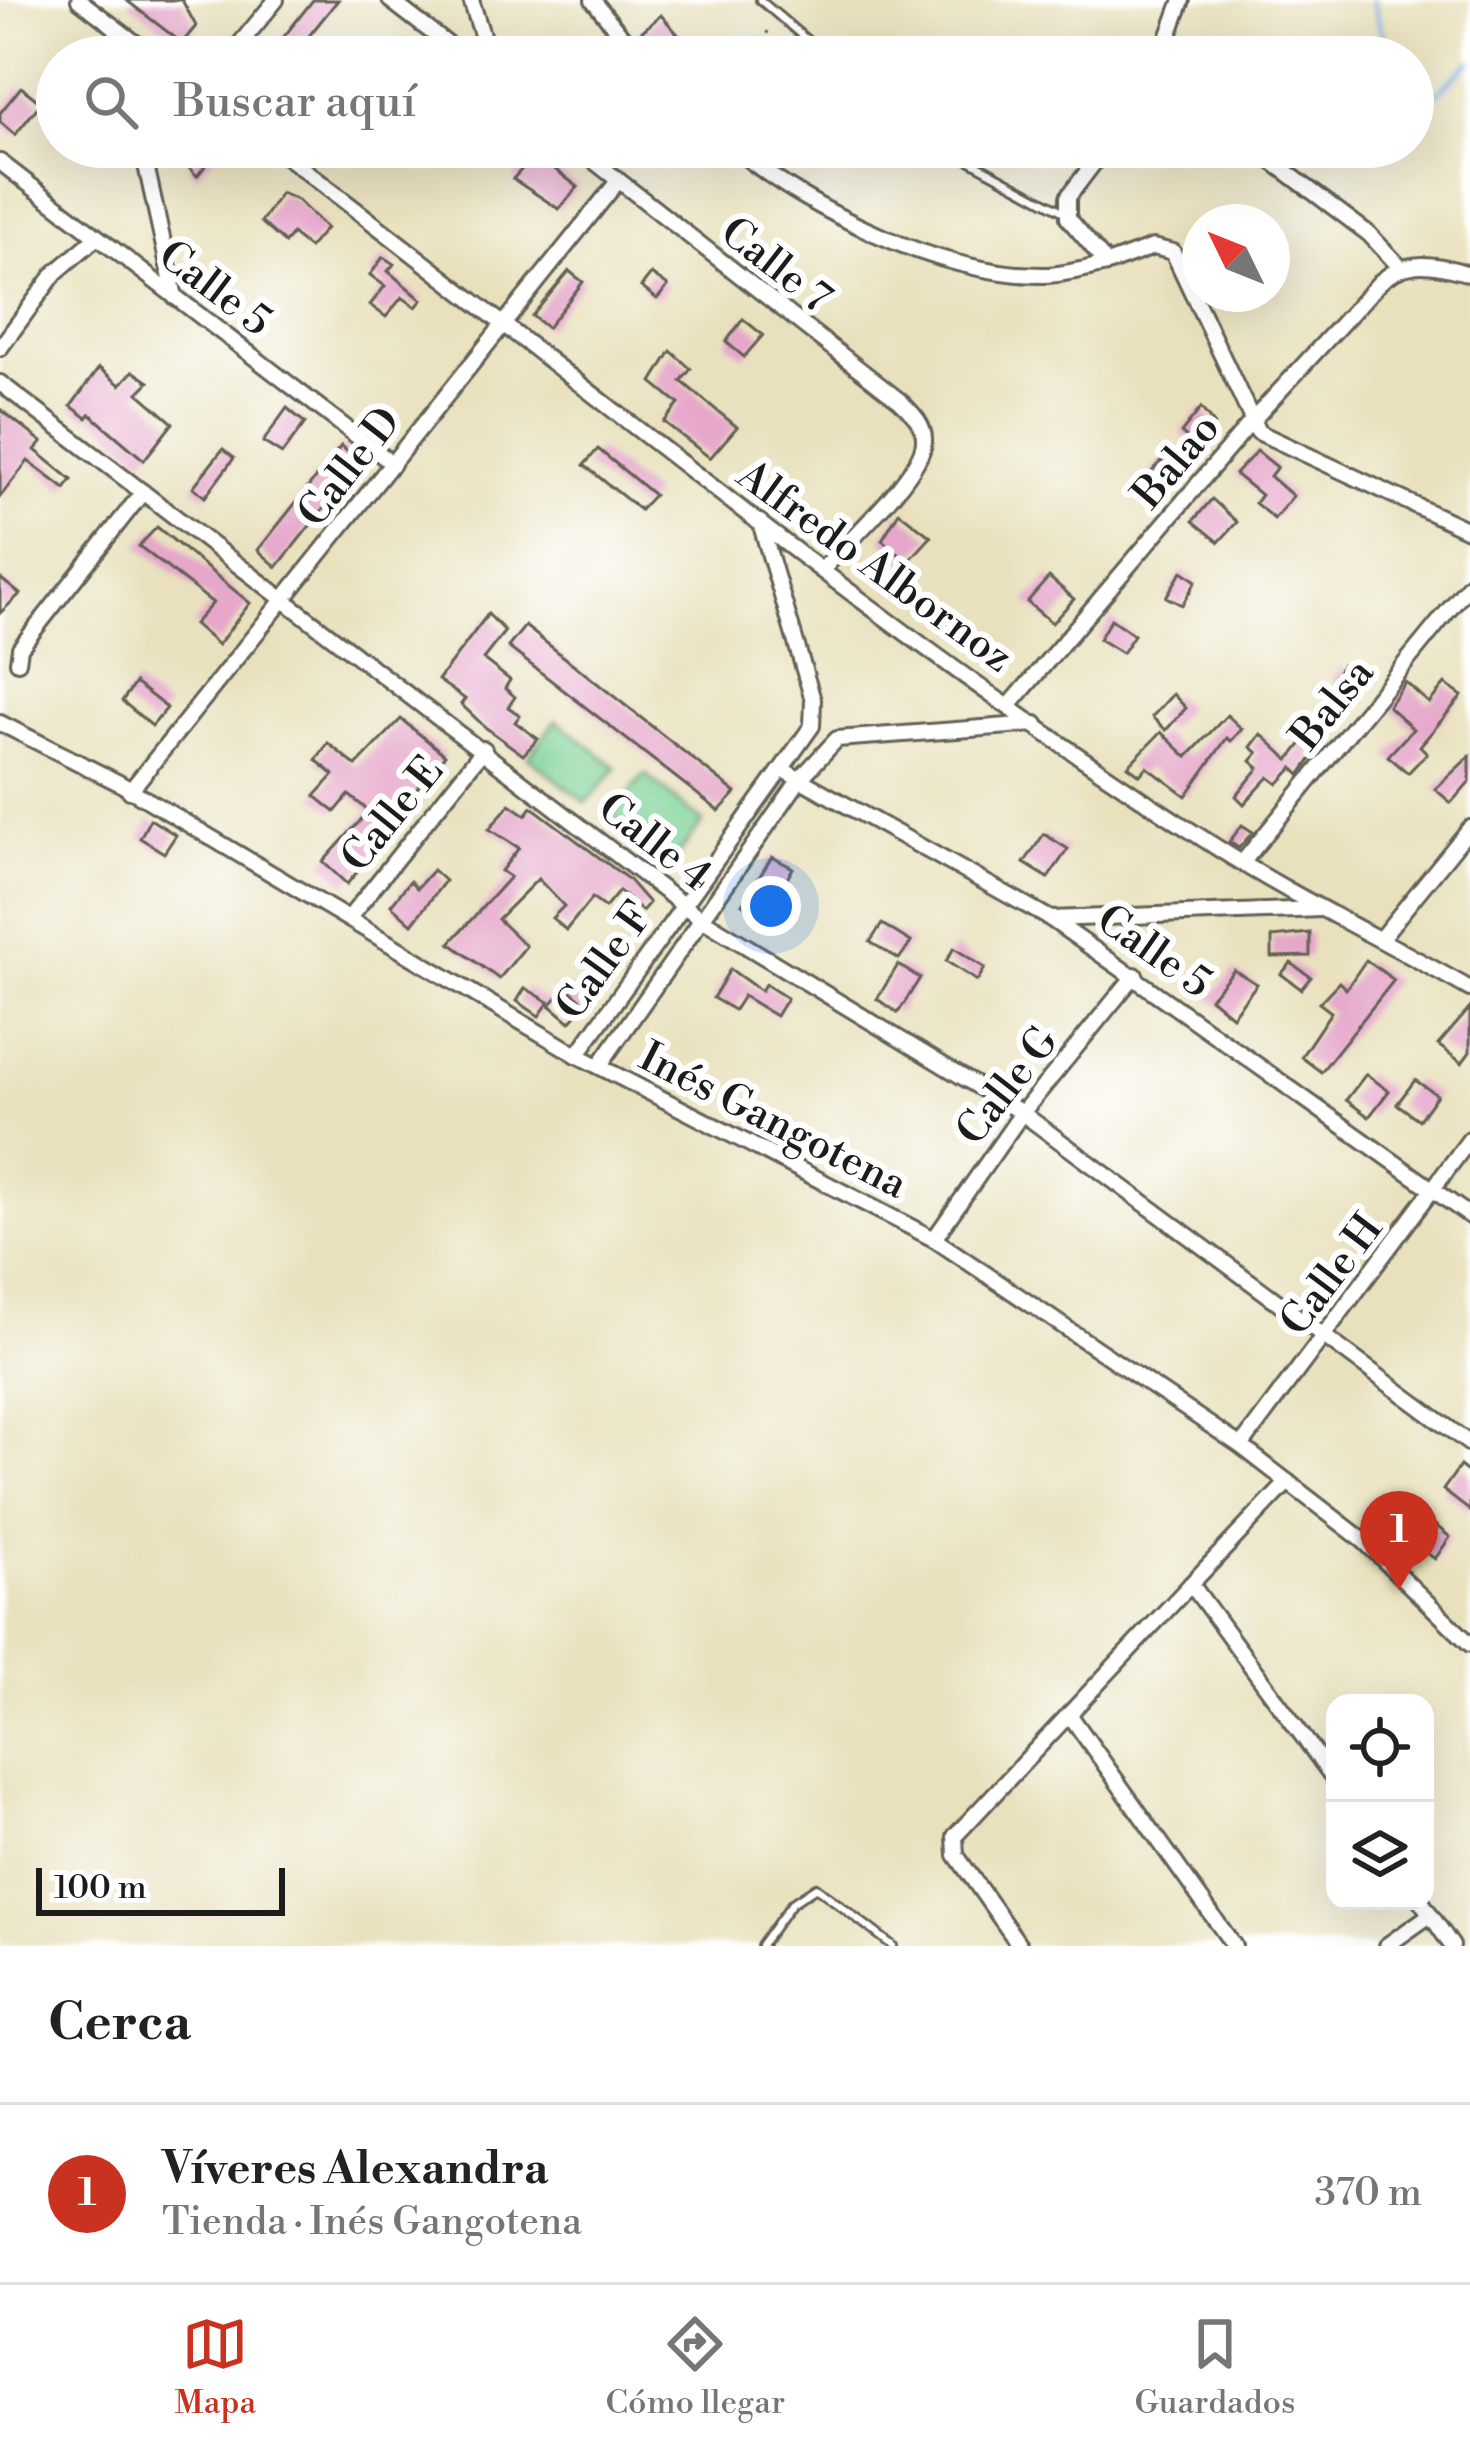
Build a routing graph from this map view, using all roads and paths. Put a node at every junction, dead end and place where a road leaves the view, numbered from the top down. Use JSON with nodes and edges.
{"nodes":[{"id":1,"x":79,"y":0,"type":"edge"},
{"id":2,"x":276,"y":0,"type":"edge"},
{"id":3,"x":390,"y":0,"type":"edge"},
{"id":4,"x":471,"y":0,"type":"edge"},
{"id":5,"x":593,"y":0,"type":"edge"},
{"id":6,"x":760,"y":0,"type":"edge"},
{"id":7,"x":1183,"y":0,"type":"edge"},
{"id":8,"x":772,"y":12,"type":"junction"},
{"id":9,"x":116,"y":29,"type":"junction"},
{"id":10,"x":118,"y":36,"type":"edge"},
{"id":11,"x":126,"y":36,"type":"edge"},
{"id":12,"x":246,"y":36,"type":"edge"},
{"id":13,"x":437,"y":36,"type":"edge"},
{"id":14,"x":482,"y":36,"type":"edge"},
{"id":15,"x":621,"y":36,"type":"edge"},
{"id":16,"x":766,"y":36,"type":"edge"},
{"id":17,"x":801,"y":36,"type":"edge"},
{"id":18,"x":1169,"y":36,"type":"edge"},
{"id":19,"x":0,"y":162,"type":"edge"},
{"id":20,"x":147,"y":168,"type":"edge"},
{"id":21,"x":302,"y":168,"type":"edge"},
{"id":22,"x":602,"y":168,"type":"edge"},
{"id":23,"x":763,"y":168,"type":"edge"},
{"id":24,"x":983,"y":168,"type":"edge"},
{"id":25,"x":1089,"y":168,"type":"edge"},
{"id":26,"x":1281,"y":168,"type":"edge"},
{"id":27,"x":618,"y":181,"type":"junction"},
{"id":28,"x":1066,"y":213,"type":"junction"},
{"id":29,"x":96,"y":238,"type":"junction"},
{"id":30,"x":1107,"y":264,"type":"junction"},
{"id":31,"x":1399,"y":266,"type":"junction"},
{"id":32,"x":1470,"y":274,"type":"edge"},
{"id":33,"x":175,"y":297,"type":"junction"},
{"id":34,"x":504,"y":321,"type":"junction"},
{"id":35,"x":0,"y":348,"type":"edge"},
{"id":36,"x":0,"y":383,"type":"edge"},
{"id":37,"x":1251,"y":422,"type":"junction"},
{"id":38,"x":393,"y":464,"type":"junction"},
{"id":39,"x":142,"y":492,"type":"junction"},
{"id":40,"x":760,"y":522,"type":"junction"},
{"id":41,"x":1470,"y":530,"type":"edge"},
{"id":42,"x":822,"y":570,"type":"junction"},
{"id":43,"x":1470,"y":584,"type":"edge"},
{"id":44,"x":284,"y":598,"type":"junction"},
{"id":45,"x":18,"y":662,"type":"dead end"},
{"id":46,"x":1010,"y":705,"type":"junction"},
{"id":47,"x":0,"y":723,"type":"edge"},
{"id":48,"x":1036,"y":724,"type":"junction"},
{"id":49,"x":484,"y":748,"type":"junction"},
{"id":50,"x":783,"y":770,"type":"junction"},
{"id":51,"x":800,"y":779,"type":"junction"},
{"id":52,"x":130,"y":791,"type":"junction"},
{"id":53,"x":1470,"y":828,"type":"edge"},
{"id":54,"x":1242,"y":863,"type":"junction"},
{"id":55,"x":683,"y":906,"type":"junction"},
{"id":56,"x":1325,"y":909,"type":"junction"},
{"id":57,"x":349,"y":918,"type":"junction"},
{"id":58,"x":700,"y":918,"type":"junction"},
{"id":59,"x":1051,"y":919,"type":"junction"},
{"id":60,"x":1381,"y":938,"type":"junction"},
{"id":61,"x":1135,"y":975,"type":"junction"},
{"id":62,"x":1470,"y":989,"type":"edge"},
{"id":63,"x":577,"y":1054,"type":"junction"},
{"id":64,"x":598,"y":1066,"type":"junction"},
{"id":65,"x":1022,"y":1113,"type":"junction"},
{"id":66,"x":1470,"y":1139,"type":"edge"},
{"id":67,"x":1435,"y":1189,"type":"junction"},
{"id":68,"x":1470,"y":1216,"type":"edge"},
{"id":69,"x":934,"y":1239,"type":"junction"},
{"id":70,"x":1325,"y":1336,"type":"junction"},
{"id":71,"x":1470,"y":1444,"type":"edge"},
{"id":72,"x":1241,"y":1446,"type":"junction"},
{"id":73,"x":1288,"y":1482,"type":"junction"},
{"id":74,"x":1191,"y":1584,"type":"junction"},
{"id":75,"x":1470,"y":1644,"type":"edge"},
{"id":76,"x":1069,"y":1714,"type":"junction"},
{"id":77,"x":1326,"y":1768,"type":"edge"},
{"id":78,"x":1424,"y":1910,"type":"edge"},
{"id":79,"x":1427,"y":1910,"type":"edge"},
{"id":80,"x":761,"y":1946,"type":"edge"},
{"id":81,"x":892,"y":1946,"type":"edge"},
{"id":82,"x":1020,"y":1946,"type":"edge"},
{"id":83,"x":1234,"y":1946,"type":"edge"},
{"id":84,"x":1386,"y":1946,"type":"edge"},
{"id":85,"x":1452,"y":1946,"type":"edge"}],
"edges":[{"from":1,"to":9,"type":"street"},
{"from":2,"to":12,"type":"street"},
{"from":3,"to":13,"type":"street"},
{"from":4,"to":14,"type":"street"},
{"from":5,"to":15,"type":"street"},
{"from":6,"to":8,"type":"lane"},
{"from":7,"to":18,"type":"street"},
{"from":8,"to":16,"type":"path"},
{"from":8,"to":17,"type":"lane"},
{"from":9,"to":10,"type":"street"},
{"from":9,"to":11,"type":"street"},
{"from":19,"to":29,"type":"street","name":"Calle 5"},
{"from":20,"to":33,"type":"street"},
{"from":21,"to":34,"type":"street","name":"Alfredo Albornoz"},
{"from":22,"to":27,"type":"street","name":"Calle 7"},
{"from":23,"to":30,"type":"street"},
{"from":24,"to":28,"type":"lane"},
{"from":25,"to":28,"type":"street"},
{"from":26,"to":31,"type":"street"},
{"from":27,"to":34,"type":"street","name":"Calle D"},
{"from":27,"to":42,"type":"street","name":"Calle 7"},
{"from":28,"to":30,"type":"street"},
{"from":29,"to":33,"type":"street","name":"Calle 5"},
{"from":29,"to":35,"type":"street"},
{"from":30,"to":37,"type":"street"},
{"from":31,"to":32,"type":"street"},
{"from":31,"to":37,"type":"street","name":"Balao"},
{"from":33,"to":38,"type":"street","name":"Calle 5"},
{"from":34,"to":38,"type":"street","name":"Calle D"},
{"from":34,"to":40,"type":"street","name":"Alfredo Albornoz"},
{"from":36,"to":39,"type":"street","name":"Calle 4"},
{"from":37,"to":41,"type":"street"},
{"from":37,"to":46,"type":"street","name":"Balao"},
{"from":38,"to":44,"type":"street","name":"Calle D"},
{"from":39,"to":44,"type":"street","name":"Calle 4"},
{"from":39,"to":45,"type":"street"},
{"from":40,"to":42,"type":"street","name":"Alfredo Albornoz"},
{"from":40,"to":50,"type":"street","name":"Calle F"},
{"from":42,"to":46,"type":"street","name":"Alfredo Albornoz"},
{"from":43,"to":54,"type":"street","name":"Balsa"},
{"from":44,"to":49,"type":"street","name":"Calle 4"},
{"from":44,"to":52,"type":"street","name":"Calle D"},
{"from":46,"to":48,"type":"street","name":"Alfredo Albornoz"},
{"from":47,"to":52,"type":"street","name":"Inés Gangotena"},
{"from":48,"to":51,"type":"street","name":"Calle F"},
{"from":48,"to":54,"type":"street","name":"Alfredo Albornoz"},
{"from":49,"to":55,"type":"street","name":"Calle 4"},
{"from":49,"to":57,"type":"street","name":"Calle E"},
{"from":50,"to":51,"type":"street","name":"Calle 5"},
{"from":50,"to":55,"type":"street","name":"Calle F"},
{"from":51,"to":58,"type":"street","name":"Calle F"},
{"from":51,"to":59,"type":"street","name":"Calle 5"},
{"from":52,"to":57,"type":"street","name":"Inés Gangotena"},
{"from":53,"to":60,"type":"street"},
{"from":54,"to":56,"type":"street","name":"Alfredo Albornoz"},
{"from":55,"to":58,"type":"street","name":"Calle 4"},
{"from":55,"to":63,"type":"street","name":"Calle F"},
{"from":56,"to":59,"type":"street"},
{"from":56,"to":60,"type":"street","name":"Alfredo Albornoz"},
{"from":57,"to":63,"type":"street","name":"Inés Gangotena"},
{"from":58,"to":64,"type":"street","name":"Calle F"},
{"from":58,"to":65,"type":"street","name":"Calle 4"},
{"from":59,"to":61,"type":"street","name":"Calle 5"},
{"from":60,"to":62,"type":"street","name":"Alfredo Albornoz"},
{"from":61,"to":65,"type":"street","name":"Calle G"},
{"from":61,"to":67,"type":"street","name":"Calle 5"},
{"from":63,"to":64,"type":"street","name":"Inés Gangotena"},
{"from":64,"to":69,"type":"street","name":"Inés Gangotena"},
{"from":65,"to":69,"type":"street","name":"Calle G"},
{"from":65,"to":70,"type":"street","name":"Calle 4"},
{"from":66,"to":67,"type":"street","name":"Calle H"},
{"from":67,"to":68,"type":"street","name":"Calle 5"},
{"from":67,"to":70,"type":"street","name":"Calle H"},
{"from":69,"to":72,"type":"street","name":"Inés Gangotena"},
{"from":70,"to":71,"type":"street","name":"Calle 4"},
{"from":70,"to":72,"type":"street","name":"Calle H"},
{"from":72,"to":73,"type":"street","name":"Inés Gangotena"},
{"from":73,"to":74,"type":"street"},
{"from":73,"to":75,"type":"street","name":"Inés Gangotena"},
{"from":74,"to":76,"type":"street"},
{"from":74,"to":77,"type":"street"},
{"from":76,"to":82,"type":"street"},
{"from":76,"to":83,"type":"street"},
{"from":78,"to":84,"type":"street"},
{"from":79,"to":85,"type":"street"},
{"from":80,"to":81,"type":"lane"}]}
